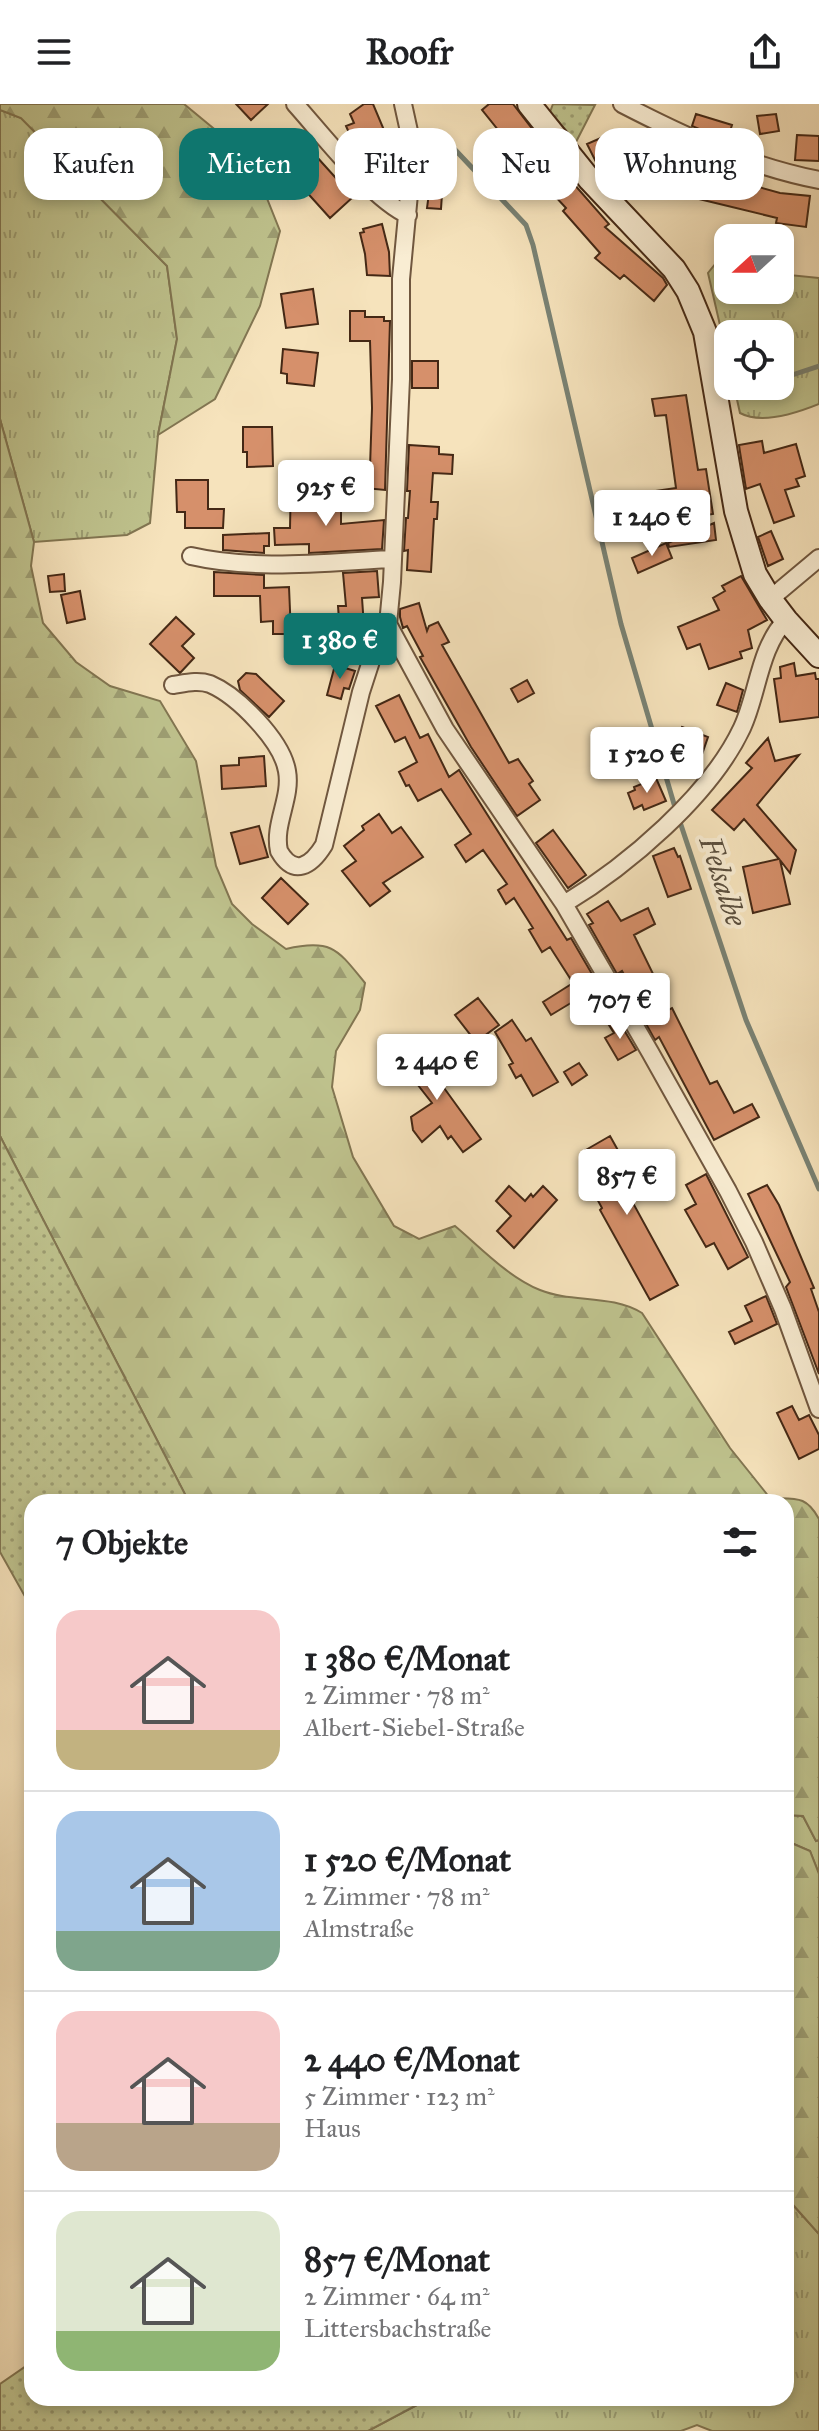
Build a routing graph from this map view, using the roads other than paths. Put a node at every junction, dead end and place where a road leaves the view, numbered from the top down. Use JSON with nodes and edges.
{"nodes":[{"id":1,"x":295,"y":104,"type":"edge"},
{"id":2,"x":403,"y":104,"type":"edge"},
{"id":3,"x":529,"y":104,"type":"edge"},
{"id":4,"x":622,"y":104,"type":"edge"},
{"id":5,"x":819,"y":180,"type":"edge"},
{"id":6,"x":408,"y":215,"type":"junction"},
{"id":7,"x":191,"y":556,"type":"dead end"},
{"id":8,"x":819,"y":558,"type":"edge"},
{"id":9,"x":393,"y":559,"type":"junction"},
{"id":10,"x":770,"y":599,"type":"junction"},
{"id":11,"x":786,"y":620,"type":"junction"},
{"id":12,"x":388,"y":624,"type":"junction"},
{"id":13,"x":819,"y":656,"type":"edge"},
{"id":14,"x":173,"y":685,"type":"dead end"},
{"id":15,"x":564,"y":904,"type":"junction"},
{"id":16,"x":819,"y":1409,"type":"edge"}],
"edges":[{"from":1,"to":6,"type":"street"},
{"from":2,"to":6,"type":"street"},
{"from":3,"to":10,"type":"main road"},
{"from":4,"to":5,"type":"street"},
{"from":6,"to":9,"type":"street"},
{"from":7,"to":9,"type":"street"},
{"from":8,"to":10,"type":"street"},
{"from":9,"to":12,"type":"street"},
{"from":10,"to":11,"type":"main road"},
{"from":11,"to":13,"type":"main road"},
{"from":11,"to":15,"type":"street"},
{"from":12,"to":14,"type":"street"},
{"from":12,"to":15,"type":"street"},
{"from":15,"to":16,"type":"street"}]}
